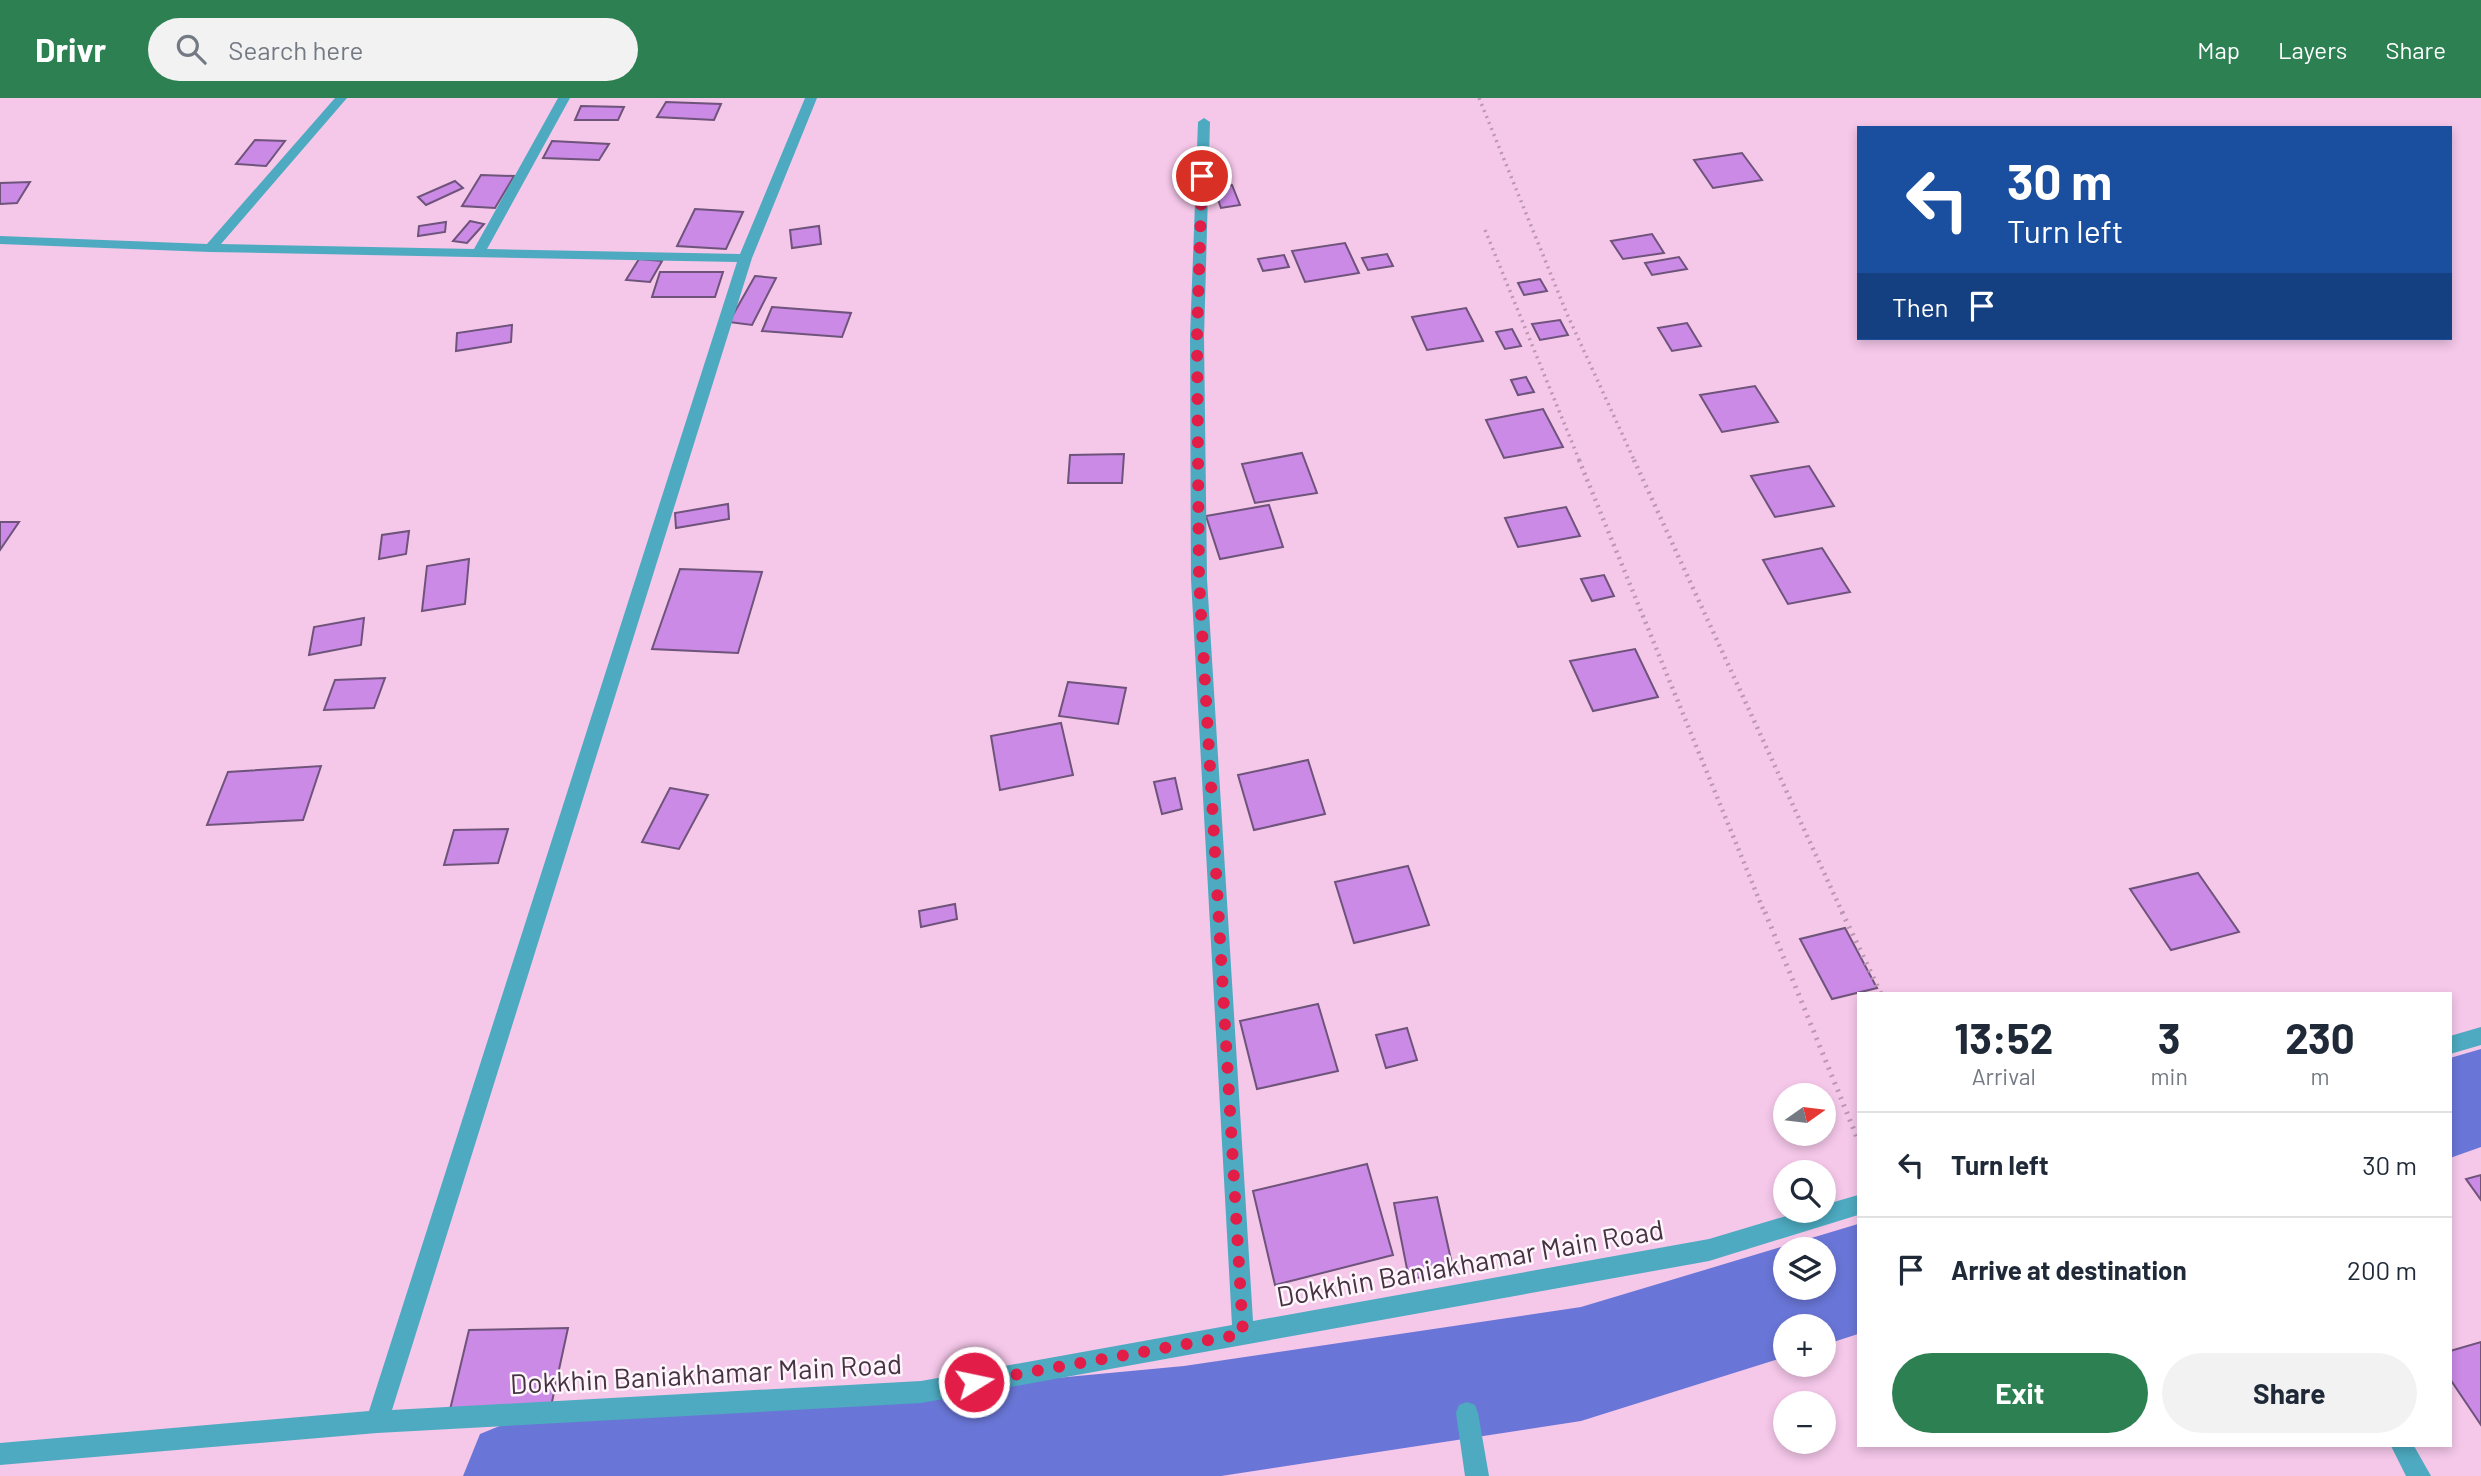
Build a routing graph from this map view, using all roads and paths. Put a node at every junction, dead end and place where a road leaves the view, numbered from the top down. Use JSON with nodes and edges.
{"nodes":[{"id":1,"x":341,"y":98,"type":"edge"},
{"id":2,"x":564,"y":98,"type":"edge"},
{"id":3,"x":811,"y":98,"type":"edge"},
{"id":4,"x":1479,"y":98,"type":"edge"},
{"id":5,"x":1204,"y":122,"type":"dead end"},
{"id":6,"x":1485,"y":230,"type":"dead end"},
{"id":7,"x":0,"y":240,"type":"edge"},
{"id":8,"x":210,"y":248,"type":"junction"},
{"id":9,"x":478,"y":253,"type":"junction"},
{"id":10,"x":744,"y":258,"type":"junction"},
{"id":11,"x":1880,"y":992,"type":"edge"},
{"id":12,"x":2481,"y":1036,"type":"edge"},
{"id":13,"x":2452,"y":1044,"type":"edge"},
{"id":14,"x":1857,"y":1138,"type":"edge"},
{"id":15,"x":1857,"y":1205,"type":"edge"},
{"id":16,"x":1243,"y":1334,"type":"junction"},
{"id":17,"x":1467,"y":1413,"type":"dead end"},
{"id":18,"x":377,"y":1422,"type":"junction"},
{"id":19,"x":2403,"y":1447,"type":"edge"},
{"id":20,"x":0,"y":1454,"type":"edge"},
{"id":21,"x":1477,"y":1476,"type":"edge"},
{"id":22,"x":2418,"y":1476,"type":"edge"}],
"edges":[{"from":1,"to":8,"type":"street"},
{"from":2,"to":9,"type":"street"},
{"from":3,"to":10,"type":"street"},
{"from":4,"to":11,"type":"path"},
{"from":5,"to":16,"type":"street"},
{"from":6,"to":14,"type":"path"},
{"from":7,"to":8,"type":"street"},
{"from":8,"to":9,"type":"street"},
{"from":9,"to":10,"type":"street"},
{"from":10,"to":18,"type":"street"},
{"from":12,"to":13,"type":"street"},
{"from":15,"to":16,"type":"street","name":"Dokkhin Baniakhamar Main Road"},
{"from":16,"to":18,"type":"street","name":"Dokkhin Baniakhamar Main Road"},
{"from":17,"to":21,"type":"street"},
{"from":18,"to":20,"type":"street","name":"Dokkhin Baniakhamar Main Road"},
{"from":19,"to":22,"type":"street"}]}
